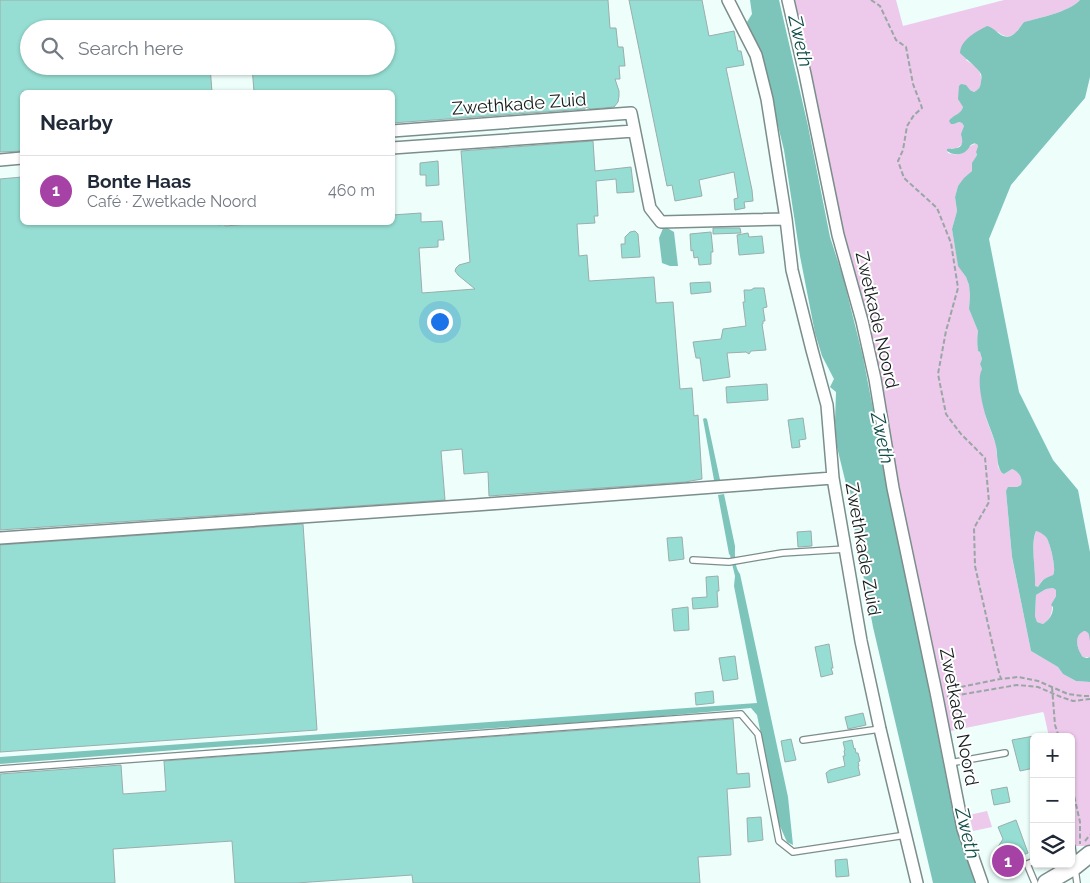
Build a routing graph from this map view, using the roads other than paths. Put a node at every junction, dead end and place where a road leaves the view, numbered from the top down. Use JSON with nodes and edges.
{"nodes":[{"id":1,"x":728,"y":0,"type":"edge"},
{"id":2,"x":788,"y":0,"type":"edge"},
{"id":3,"x":395,"y":131,"type":"edge"},
{"id":4,"x":634,"y":131,"type":"junction"},
{"id":5,"x":395,"y":148,"type":"edge"},
{"id":6,"x":20,"y":158,"type":"edge"},
{"id":7,"x":0,"y":160,"type":"edge"},
{"id":8,"x":786,"y":219,"type":"junction"},
{"id":9,"x":833,"y":478,"type":"junction"},
{"id":10,"x":0,"y":538,"type":"edge"},
{"id":11,"x":846,"y":549,"type":"junction"},
{"id":12,"x":693,"y":560,"type":"dead end"},
{"id":13,"x":880,"y":729,"type":"junction"},
{"id":14,"x":803,"y":740,"type":"dead end"},
{"id":15,"x":1005,"y":753,"type":"dead end"},
{"id":16,"x":950,"y":763,"type":"junction"},
{"id":17,"x":0,"y":769,"type":"edge"},
{"id":18,"x":906,"y":835,"type":"junction"},
{"id":19,"x":1081,"y":861,"type":"edge"},
{"id":20,"x":1030,"y":863,"type":"edge"},
{"id":21,"x":917,"y":883,"type":"edge"},
{"id":22,"x":982,"y":883,"type":"edge"},
{"id":23,"x":1035,"y":883,"type":"edge"},
{"id":24,"x":1046,"y":883,"type":"edge"},
{"id":25,"x":1077,"y":883,"type":"edge"}],
"edges":[{"from":1,"to":8,"type":"street","name":"Zwethkade Zuid"},
{"from":2,"to":16,"type":"street","name":"Zwetkade Noord"},
{"from":3,"to":4,"type":"street","name":"Zwethkade Zuid"},
{"from":4,"to":5,"type":"street","name":"Zwethkade Zuid"},
{"from":4,"to":8,"type":"street","name":"Zwethkade Zuid"},
{"from":6,"to":7,"type":"street"},
{"from":8,"to":9,"type":"street","name":"Zwethkade Zuid"},
{"from":9,"to":10,"type":"street"},
{"from":9,"to":11,"type":"street","name":"Zwethkade Zuid"},
{"from":11,"to":12,"type":"lane"},
{"from":11,"to":13,"type":"street","name":"Zwethkade Zuid"},
{"from":13,"to":14,"type":"lane"},
{"from":13,"to":18,"type":"street","name":"Zwethkade Zuid"},
{"from":15,"to":16,"type":"lane"},
{"from":16,"to":22,"type":"street","name":"Zwetkade Noord"},
{"from":17,"to":18,"type":"lane"},
{"from":18,"to":21,"type":"street","name":"Zwethkade Zuid"},
{"from":19,"to":24,"type":"street"},
{"from":19,"to":25,"type":"lane"},
{"from":20,"to":23,"type":"lane"}]}
